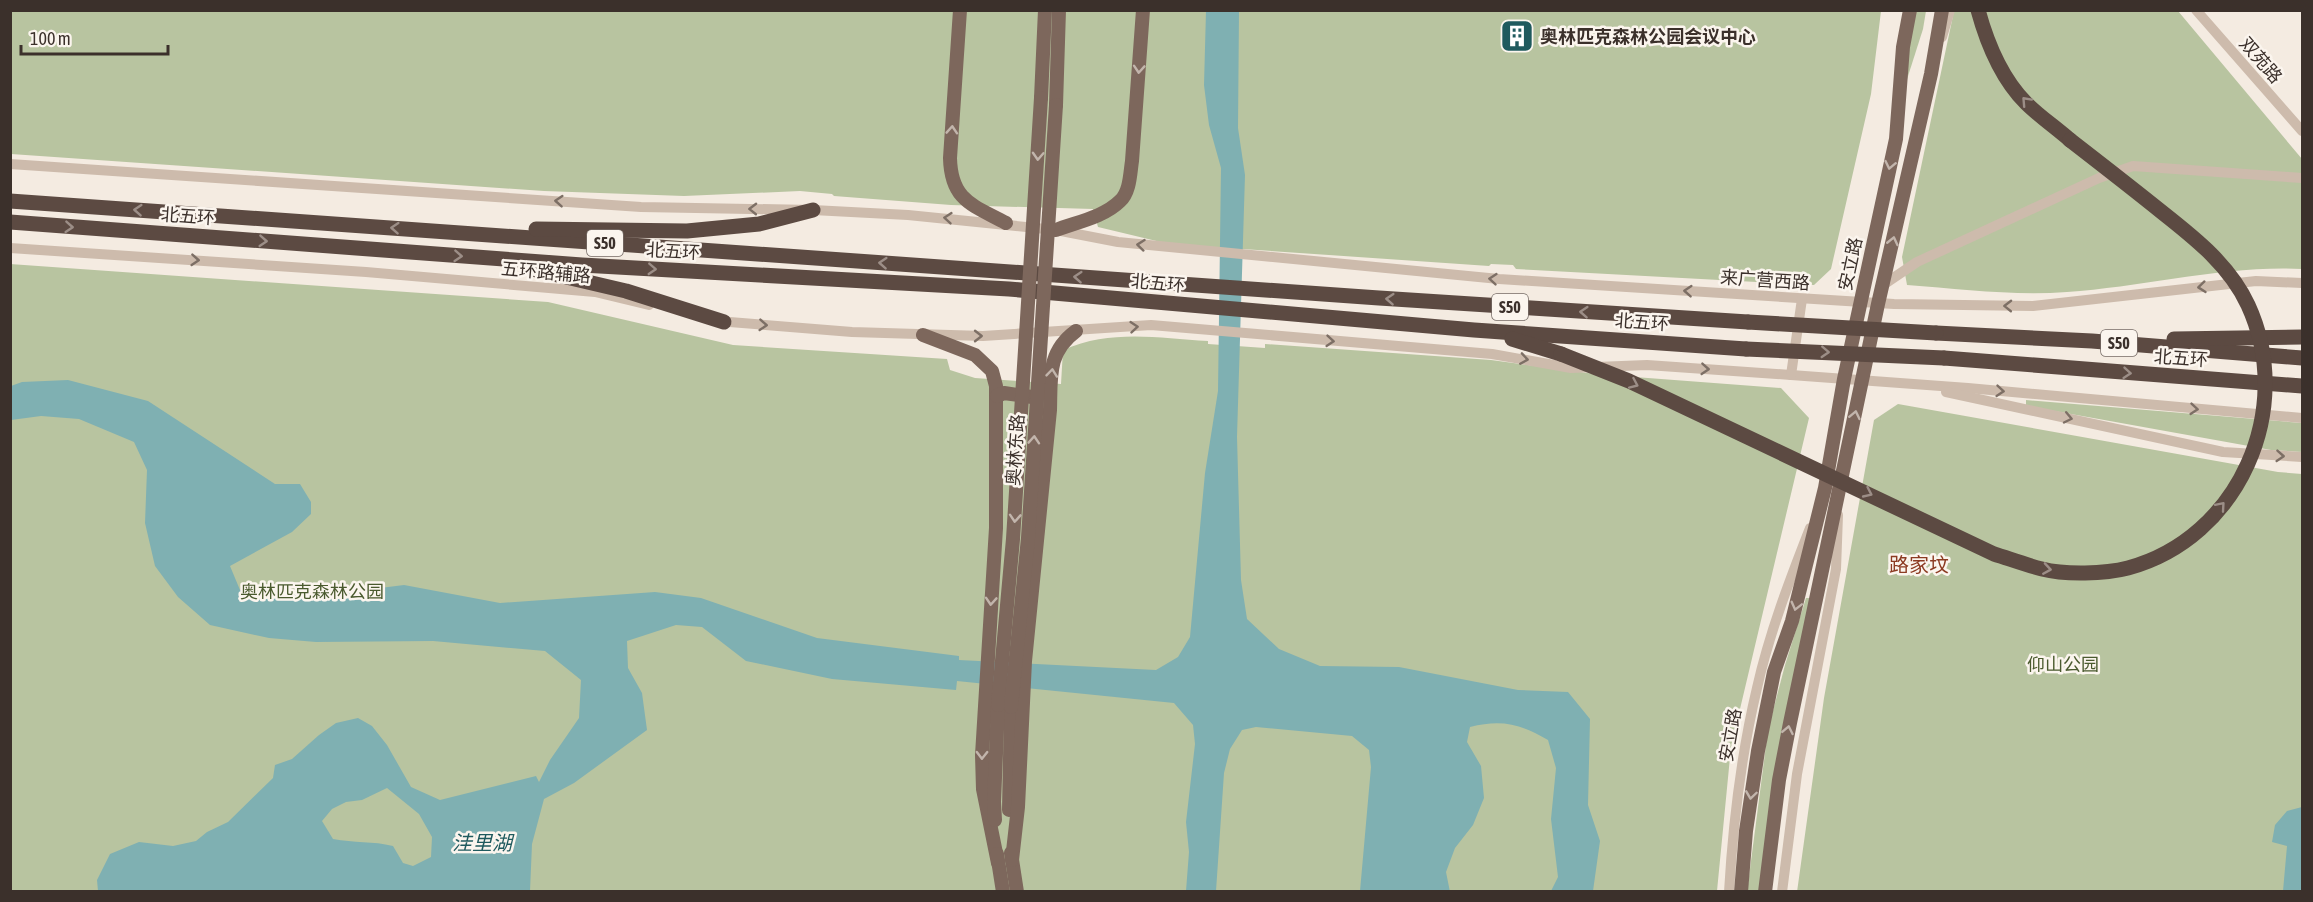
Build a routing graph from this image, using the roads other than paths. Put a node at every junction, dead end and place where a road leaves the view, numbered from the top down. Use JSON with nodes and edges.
{"nodes":[{"id":1,"x":960,"y":10,"type":"edge"},
{"id":2,"x":1045,"y":10,"type":"edge"},
{"id":3,"x":1059,"y":10,"type":"edge"},
{"id":4,"x":1143,"y":10,"type":"edge"},
{"id":5,"x":1903,"y":10,"type":"edge"},
{"id":6,"x":1910,"y":10,"type":"edge"},
{"id":7,"x":1942,"y":10,"type":"edge"},
{"id":8,"x":1950,"y":10,"type":"edge"},
{"id":9,"x":1978,"y":10,"type":"edge"},
{"id":10,"x":2196,"y":10,"type":"edge"},
{"id":11,"x":1903,"y":47,"type":"junction"},
{"id":12,"x":1931,"y":74,"type":"junction"},
{"id":13,"x":2302,"y":132,"type":"edge"},
{"id":14,"x":10,"y":164,"type":"edge"},
{"id":15,"x":2302,"y":178,"type":"edge"},
{"id":16,"x":10,"y":201,"type":"edge"},
{"id":17,"x":813,"y":210,"type":"junction"},
{"id":18,"x":10,"y":222,"type":"edge"},
{"id":19,"x":1006,"y":223,"type":"junction"},
{"id":20,"x":427,"y":230,"type":"junction"},
{"id":21,"x":1056,"y":230,"type":"junction"},
{"id":22,"x":10,"y":248,"type":"edge"},
{"id":23,"x":494,"y":259,"type":"junction"},
{"id":24,"x":2302,"y":283,"type":"edge"},
{"id":25,"x":1883,"y":285,"type":"junction"},
{"id":26,"x":1802,"y":299,"type":"junction"},
{"id":27,"x":1860,"y":303,"type":"junction"},
{"id":28,"x":1878,"y":304,"type":"junction"},
{"id":29,"x":724,"y":322,"type":"junction"},
{"id":30,"x":1474,"y":330,"type":"junction"},
{"id":31,"x":1076,"y":331,"type":"junction"},
{"id":32,"x":923,"y":335,"type":"junction"},
{"id":33,"x":2302,"y":337,"type":"edge"},
{"id":34,"x":2092,"y":341,"type":"junction"},
{"id":35,"x":2302,"y":358,"type":"edge"},
{"id":36,"x":1791,"y":375,"type":"junction"},
{"id":37,"x":1844,"y":379,"type":"junction"},
{"id":38,"x":1863,"y":380,"type":"junction"},
{"id":39,"x":1908,"y":383,"type":"junction"},
{"id":40,"x":2301,"y":386,"type":"edge"},
{"id":41,"x":997,"y":396,"type":"junction"},
{"id":42,"x":1050,"y":410,"type":"junction"},
{"id":43,"x":2302,"y":418,"type":"edge"},
{"id":44,"x":2302,"y":457,"type":"edge"},
{"id":45,"x":1825,"y":488,"type":"junction"},
{"id":46,"x":1839,"y":491,"type":"junction"},
{"id":47,"x":1010,"y":704,"type":"junction"},
{"id":48,"x":1005,"y":862,"type":"junction"},
{"id":49,"x":1003,"y":891,"type":"edge"},
{"id":50,"x":1017,"y":891,"type":"edge"},
{"id":51,"x":1729,"y":891,"type":"edge"},
{"id":52,"x":1741,"y":891,"type":"edge"},
{"id":53,"x":1765,"y":891,"type":"edge"},
{"id":54,"x":1782,"y":891,"type":"edge"}],
"edges":[{"from":19,"to":1,"type":"main road","one_way":true},
{"from":2,"to":47,"type":"main road","name":"奥林东路","one_way":true,"bridge":true},
{"from":47,"to":3,"type":"main road","name":"奥林东路","one_way":true,"bridge":true},
{"from":4,"to":21,"type":"main road","one_way":true},
{"from":5,"to":11,"type":"street","name":"安立路"},
{"from":6,"to":11,"type":"main road","name":"安立路"},
{"from":7,"to":12,"type":"main road","name":"安立路"},
{"from":8,"to":12,"type":"street","name":"安立路"},
{"from":30,"to":9,"type":"highway","one_way":true,"bridge":true},
{"from":10,"to":13,"type":"street","name":"双苑路"},
{"from":11,"to":27,"type":"main road","name":"安立路","one_way":true},
{"from":25,"to":12,"type":"main road","name":"安立路","one_way":true},
{"from":17,"to":14,"type":"street","name":"来广营西路","one_way":true},
{"from":15,"to":25,"type":"street"},
{"from":20,"to":16,"type":"highway","name":"北五环","number":"S50","one_way":true},
{"from":19,"to":17,"type":"street","name":"来广营西路","one_way":true},
{"from":17,"to":20,"type":"highway"},
{"from":18,"to":23,"type":"highway","name":"北五环","number":"S50","one_way":true},
{"from":19,"to":21,"type":"street","name":"来广营西路"},
{"from":34,"to":20,"type":"highway","name":"北五环","number":"S50","one_way":true,"bridge":true},
{"from":26,"to":21,"type":"street","name":"来广营西路","one_way":true},
{"from":22,"to":29,"type":"street","name":"五环路辅路","one_way":true},
{"from":23,"to":29,"type":"highway"},
{"from":23,"to":30,"type":"highway","name":"北五环","number":"S50","one_way":true},
{"from":24,"to":28,"type":"street","name":"来广营西路","one_way":true},
{"from":25,"to":28,"type":"main road","name":"安立路"},
{"from":26,"to":27,"type":"street","name":"来广营西路"},
{"from":26,"to":36,"type":"street"},
{"from":27,"to":28,"type":"street","name":"来广营西路"},
{"from":27,"to":37,"type":"main road","name":"安立路"},
{"from":28,"to":38,"type":"main road","name":"安立路"},
{"from":29,"to":32,"type":"street","name":"五环路辅路","one_way":true},
{"from":30,"to":40,"type":"highway","name":"北五环","number":"S50","one_way":true,"bridge":true},
{"from":32,"to":31,"type":"street","name":"五环路辅路","one_way":true},
{"from":31,"to":36,"type":"street","name":"五环路辅路","one_way":true},
{"from":42,"to":31,"type":"main road","one_way":true},
{"from":32,"to":41,"type":"main road"},
{"from":33,"to":34,"type":"highway"},
{"from":34,"to":35,"type":"highway","name":"北五环","number":"S50"},
{"from":36,"to":37,"type":"street","name":"五环路辅路"},
{"from":37,"to":38,"type":"street","name":"五环路辅路"},
{"from":37,"to":45,"type":"main road","name":"安立路"},
{"from":38,"to":39,"type":"street","name":"五环路辅路"},
{"from":46,"to":38,"type":"main road","name":"安立路","one_way":true},
{"from":39,"to":43,"type":"street","one_way":true},
{"from":39,"to":44,"type":"street","one_way":true},
{"from":41,"to":42,"type":"main road"},
{"from":41,"to":48,"type":"main road","one_way":true},
{"from":42,"to":47,"type":"main road"},
{"from":45,"to":51,"type":"street","name":"安立路"},
{"from":45,"to":52,"type":"main road","name":"安立路","one_way":true},
{"from":53,"to":46,"type":"main road","name":"安立路","one_way":true},
{"from":46,"to":54,"type":"street","name":"安立路"},
{"from":47,"to":48,"type":"main road"},
{"from":47,"to":48,"type":"main road","name":"奥林东路"},
{"from":48,"to":49,"type":"main road","name":"奥林东路"},
{"from":48,"to":50,"type":"main road","name":"奥林东路"}]}
